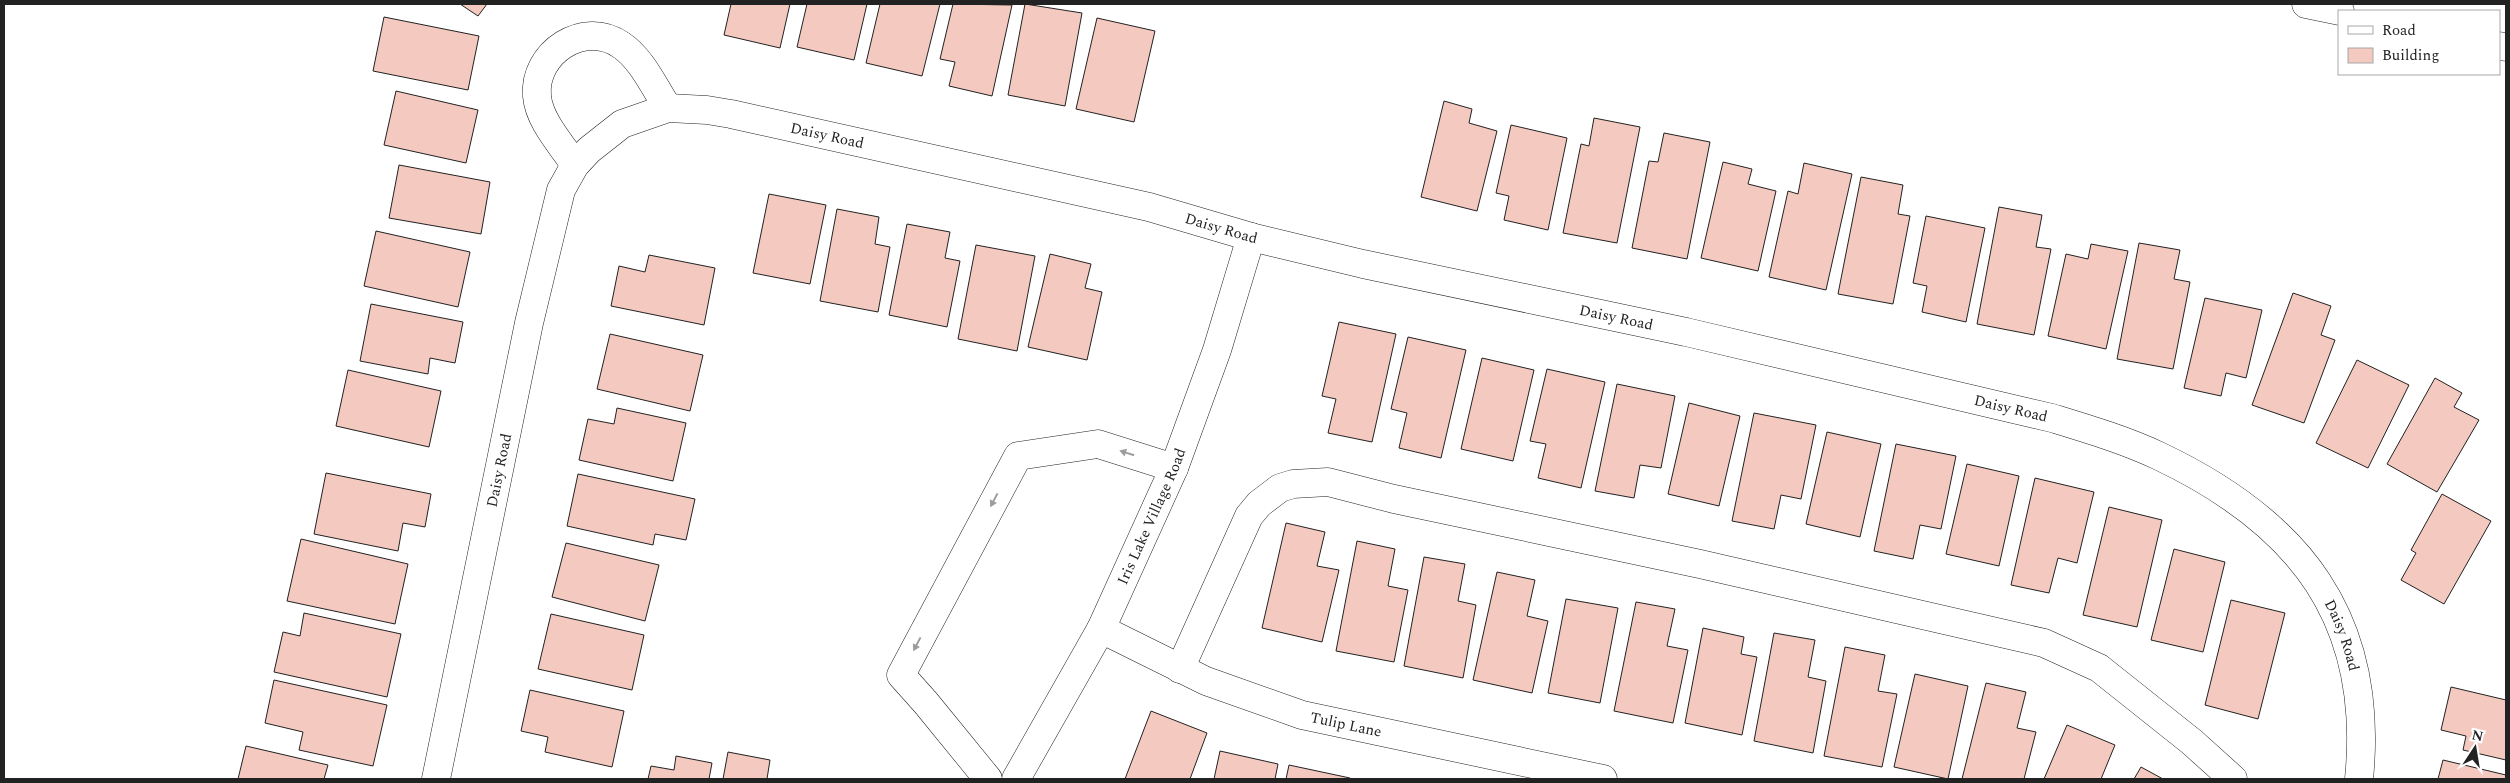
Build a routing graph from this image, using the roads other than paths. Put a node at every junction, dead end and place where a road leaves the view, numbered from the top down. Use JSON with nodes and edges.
{"nodes":[{"id":1,"x":2306,"y":4,"type":"edge"},
{"id":2,"x":2338,"y":11,"type":"edge"},
{"id":3,"x":668,"y":108,"type":"junction"},
{"id":4,"x":575,"y":165,"type":"junction"},
{"id":5,"x":1251,"y":237,"type":"junction"},
{"id":6,"x":1174,"y":468,"type":"junction"},
{"id":7,"x":1101,"y":629,"type":"junction"},
{"id":8,"x":1180,"y":669,"type":"junction"},
{"id":9,"x":436,"y":779,"type":"edge"},
{"id":10,"x":988,"y":779,"type":"edge"},
{"id":11,"x":1016,"y":779,"type":"edge"},
{"id":12,"x":1603,"y":779,"type":"edge"},
{"id":13,"x":2233,"y":779,"type":"edge"},
{"id":14,"x":2359,"y":779,"type":"edge"}],
"edges":[{"from":1,"to":2,"type":"street"},
{"from":3,"to":4,"type":"street","name":"Daisy Road"},
{"from":3,"to":4,"type":"street"},
{"from":3,"to":5,"type":"street","name":"Daisy Road"},
{"from":4,"to":9,"type":"street","name":"Daisy Road"},
{"from":5,"to":6,"type":"street","name":"Iris Lake Village Road"},
{"from":5,"to":14,"type":"street","name":"Daisy Road"},
{"from":6,"to":7,"type":"street","name":"Iris Lake Village Road"},
{"from":6,"to":10,"type":"street","one_way":true},
{"from":7,"to":8,"type":"street","name":"Tulip Lane"},
{"from":7,"to":11,"type":"street","name":"Iris Lake Village Road"},
{"from":8,"to":12,"type":"street","name":"Tulip Lane"},
{"from":8,"to":13,"type":"street"}]}
